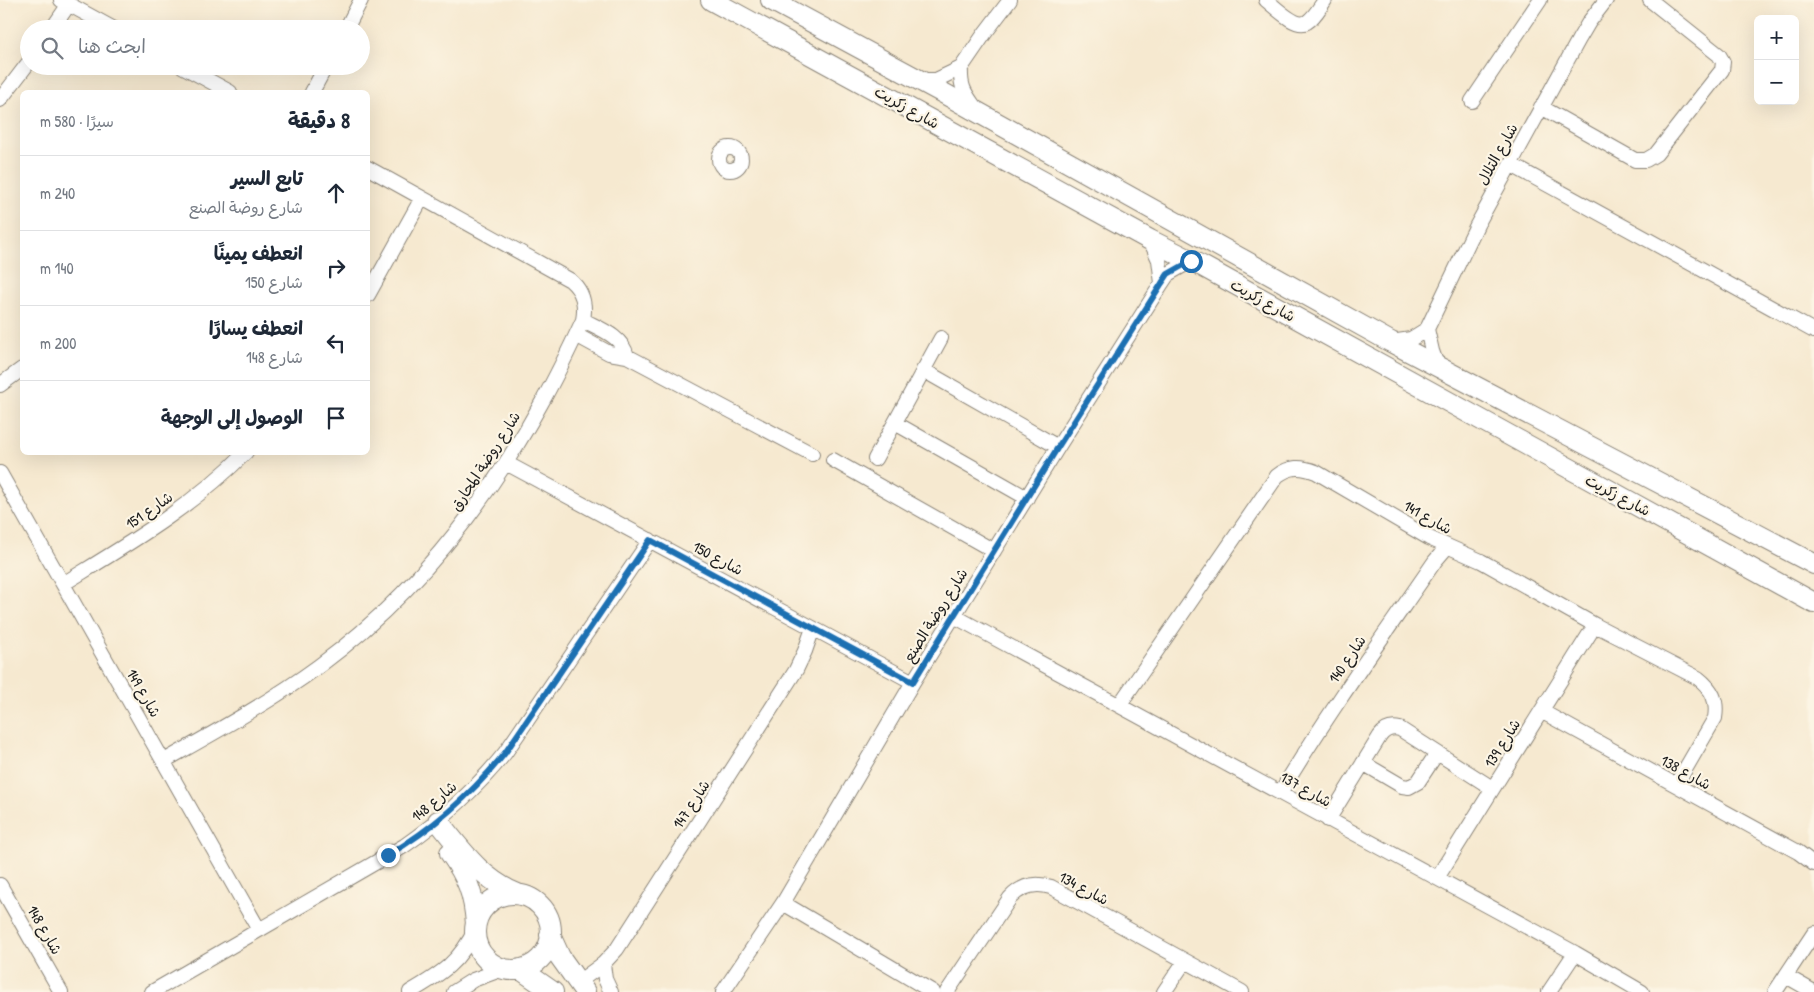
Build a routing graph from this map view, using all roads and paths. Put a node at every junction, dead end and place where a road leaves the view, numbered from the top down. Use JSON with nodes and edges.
{"nodes":[{"id":1,"x":361,"y":0,"type":"edge"},
{"id":2,"x":711,"y":0,"type":"edge"},
{"id":3,"x":772,"y":0,"type":"edge"},
{"id":4,"x":1010,"y":0,"type":"edge"},
{"id":5,"x":1266,"y":0,"type":"edge"},
{"id":6,"x":1325,"y":0,"type":"edge"},
{"id":7,"x":1540,"y":0,"type":"edge"},
{"id":8,"x":1650,"y":0,"type":"edge"},
{"id":9,"x":65,"y":2,"type":"edge"},
{"id":10,"x":1600,"y":2,"type":"edge"},
{"id":11,"x":56,"y":20,"type":"edge"},
{"id":12,"x":98,"y":20,"type":"edge"},
{"id":13,"x":351,"y":20,"type":"edge"},
{"id":14,"x":961,"y":68,"type":"junction"},
{"id":15,"x":20,"y":74,"type":"edge"},
{"id":16,"x":199,"y":75,"type":"edge"},
{"id":17,"x":321,"y":75,"type":"edge"},
{"id":18,"x":920,"y":80,"type":"junction"},
{"id":19,"x":226,"y":90,"type":"edge"},
{"id":20,"x":313,"y":90,"type":"edge"},
{"id":21,"x":0,"y":100,"type":"edge"},
{"id":22,"x":1472,"y":101,"type":"dead end"},
{"id":23,"x":1541,"y":107,"type":"junction"},
{"id":24,"x":978,"y":112,"type":"junction"},
{"id":25,"x":1510,"y":164,"type":"junction"},
{"id":26,"x":370,"y":169,"type":"edge"},
{"id":27,"x":422,"y":198,"type":"junction"},
{"id":28,"x":1150,"y":240,"type":"junction"},
{"id":29,"x":1191,"y":261,"type":"junction"},
{"id":30,"x":1162,"y":283,"type":"junction"},
{"id":31,"x":370,"y":291,"type":"edge"},
{"id":32,"x":583,"y":320,"type":"junction"},
{"id":33,"x":1428,"y":329,"type":"junction"},
{"id":34,"x":1814,"y":331,"type":"edge"},
{"id":35,"x":576,"y":335,"type":"junction"},
{"id":36,"x":941,"y":338,"type":"dead end"},
{"id":37,"x":1392,"y":342,"type":"junction"},
{"id":38,"x":627,"y":356,"type":"junction"},
{"id":39,"x":1437,"y":365,"type":"junction"},
{"id":40,"x":20,"y":370,"type":"edge"},
{"id":41,"x":924,"y":370,"type":"junction"},
{"id":42,"x":0,"y":385,"type":"edge"},
{"id":43,"x":895,"y":423,"type":"junction"},
{"id":44,"x":1058,"y":447,"type":"junction"},
{"id":45,"x":812,"y":454,"type":"dead end"},
{"id":46,"x":243,"y":455,"type":"edge"},
{"id":47,"x":875,"y":459,"type":"dead end"},
{"id":48,"x":832,"y":460,"type":"dead end"},
{"id":49,"x":506,"y":463,"type":"junction"},
{"id":50,"x":0,"y":473,"type":"edge"},
{"id":51,"x":1027,"y":498,"type":"junction"},
{"id":52,"x":650,"y":540,"type":"junction"},
{"id":53,"x":1447,"y":547,"type":"junction"},
{"id":54,"x":994,"y":551,"type":"junction"},
{"id":55,"x":1814,"y":564,"type":"edge"},
{"id":56,"x":63,"y":584,"type":"junction"},
{"id":57,"x":1814,"y":602,"type":"edge"},
{"id":58,"x":954,"y":616,"type":"junction"},
{"id":59,"x":1595,"y":625,"type":"junction"},
{"id":60,"x":813,"y":628,"type":"junction"},
{"id":61,"x":913,"y":682,"type":"junction"},
{"id":62,"x":1120,"y":704,"type":"junction"},
{"id":63,"x":1541,"y":711,"type":"junction"},
{"id":64,"x":1437,"y":753,"type":"junction"},
{"id":65,"x":164,"y":761,"type":"junction"},
{"id":66,"x":1363,"y":763,"type":"junction"},
{"id":67,"x":1676,"y":785,"type":"junction"},
{"id":68,"x":1492,"y":788,"type":"junction"},
{"id":69,"x":1280,"y":793,"type":"junction"},
{"id":70,"x":1328,"y":820,"type":"junction"},
{"id":71,"x":434,"y":824,"type":"junction"},
{"id":72,"x":1814,"y":864,"type":"edge"},
{"id":73,"x":1437,"y":878,"type":"junction"},
{"id":74,"x":0,"y":884,"type":"edge"},
{"id":75,"x":520,"y":895,"type":"junction"},
{"id":76,"x":783,"y":903,"type":"junction"},
{"id":77,"x":476,"y":926,"type":"junction"},
{"id":78,"x":259,"y":930,"type":"junction"},
{"id":79,"x":1814,"y":933,"type":"edge"},
{"id":80,"x":550,"y":935,"type":"junction"},
{"id":81,"x":1575,"y":953,"type":"junction"},
{"id":82,"x":1185,"y":961,"type":"junction"},
{"id":83,"x":603,"y":964,"type":"junction"},
{"id":84,"x":512,"y":969,"type":"junction"},
{"id":85,"x":1786,"y":976,"type":"junction"},
{"id":86,"x":581,"y":988,"type":"edge"},
{"id":87,"x":61,"y":992,"type":"edge"},
{"id":88,"x":152,"y":992,"type":"edge"},
{"id":89,"x":410,"y":992,"type":"edge"},
{"id":90,"x":454,"y":992,"type":"edge"},
{"id":91,"x":553,"y":992,"type":"edge"},
{"id":92,"x":611,"y":992,"type":"edge"},
{"id":93,"x":724,"y":992,"type":"edge"},
{"id":94,"x":933,"y":992,"type":"edge"},
{"id":95,"x":947,"y":992,"type":"edge"},
{"id":96,"x":1164,"y":992,"type":"edge"},
{"id":97,"x":1242,"y":992,"type":"edge"},
{"id":98,"x":1549,"y":992,"type":"edge"},
{"id":99,"x":1642,"y":992,"type":"edge"},
{"id":100,"x":1775,"y":992,"type":"edge"},
{"id":101,"x":1814,"y":992,"type":"edge"}],
"edges":[{"from":1,"to":13,"type":"street"},
{"from":2,"to":28,"type":"street","name":"شارع زكريت"},
{"from":3,"to":18,"type":"street","name":"شارع زكريت"},
{"from":4,"to":14,"type":"street"},
{"from":5,"to":6,"type":"street"},
{"from":7,"to":22,"type":"street"},
{"from":8,"to":23,"type":"street"},
{"from":9,"to":11,"type":"street"},
{"from":9,"to":12,"type":"street"},
{"from":10,"to":23,"type":"street","name":"شارع التلال"},
{"from":14,"to":18,"type":"street"},
{"from":14,"to":24,"type":"street"},
{"from":15,"to":21,"type":"street"},
{"from":16,"to":19,"type":"street"},
{"from":17,"to":20,"type":"street"},
{"from":18,"to":24,"type":"street","name":"شارع زكريت"},
{"from":23,"to":25,"type":"street","name":"شارع التلال"},
{"from":24,"to":37,"type":"street","name":"شارع زكريت"},
{"from":25,"to":33,"type":"street","name":"شارع التلال"},
{"from":25,"to":34,"type":"street"},
{"from":26,"to":27,"type":"street","name":"شارع روضة المحارق"},
{"from":27,"to":31,"type":"street"},
{"from":27,"to":32,"type":"street","name":"شارع روضة المحارق"},
{"from":28,"to":29,"type":"street","name":"شارع زكريت"},
{"from":28,"to":30,"type":"street"},
{"from":29,"to":30,"type":"street","name":"شارع روضة الصنع"},
{"from":29,"to":57,"type":"street","name":"شارع زكريت"},
{"from":30,"to":44,"type":"street","name":"شارع روضة الصنع"},
{"from":32,"to":35,"type":"street","name":"شارع روضة المحارق"},
{"from":32,"to":38,"type":"street"},
{"from":33,"to":37,"type":"street"},
{"from":33,"to":39,"type":"street"},
{"from":35,"to":38,"type":"street"},
{"from":35,"to":49,"type":"street","name":"شارع روضة المحارق"},
{"from":36,"to":41,"type":"street"},
{"from":37,"to":39,"type":"street","name":"شارع زكريت"},
{"from":38,"to":45,"type":"street"},
{"from":39,"to":55,"type":"street","name":"شارع زكريت"},
{"from":40,"to":42,"type":"street"},
{"from":41,"to":43,"type":"street"},
{"from":41,"to":44,"type":"street"},
{"from":43,"to":47,"type":"street"},
{"from":43,"to":51,"type":"street"},
{"from":44,"to":51,"type":"street","name":"شارع روضة الصنع"},
{"from":46,"to":56,"type":"street","name":"شارع 151"},
{"from":48,"to":54,"type":"street"},
{"from":49,"to":52,"type":"street","name":"شارع 150"},
{"from":49,"to":65,"type":"street","name":"شارع روضة المحارق"},
{"from":50,"to":56,"type":"street","name":"شارع 149"},
{"from":51,"to":54,"type":"street","name":"شارع روضة الصنع"},
{"from":52,"to":60,"type":"street","name":"شارع 150"},
{"from":52,"to":71,"type":"street","name":"شارع 148"},
{"from":53,"to":59,"type":"street","name":"شارع 141"},
{"from":53,"to":62,"type":"street","name":"شارع 141"},
{"from":53,"to":69,"type":"street","name":"شارع 140"},
{"from":54,"to":58,"type":"street","name":"شارع روضة الصنع"},
{"from":56,"to":65,"type":"street","name":"شارع 149"},
{"from":58,"to":61,"type":"street","name":"شارع روضة الصنع"},
{"from":58,"to":62,"type":"street","name":"شارع 137"},
{"from":59,"to":63,"type":"street","name":"شارع 139"},
{"from":59,"to":67,"type":"street","name":"شارع 141"},
{"from":60,"to":61,"type":"street","name":"شارع 150"},
{"from":60,"to":83,"type":"street","name":"شارع 147"},
{"from":61,"to":76,"type":"street","name":"شارع روضة الصنع"},
{"from":62,"to":69,"type":"street","name":"شارع 137"},
{"from":63,"to":67,"type":"street","name":"شارع 138"},
{"from":63,"to":68,"type":"street","name":"شارع 139"},
{"from":64,"to":66,"type":"street"},
{"from":64,"to":66,"type":"street"},
{"from":64,"to":68,"type":"street"},
{"from":65,"to":78,"type":"street","name":"شارع 149"},
{"from":66,"to":70,"type":"street"},
{"from":67,"to":72,"type":"street","name":"شارع 138"},
{"from":68,"to":73,"type":"street","name":"شارع 139"},
{"from":69,"to":70,"type":"street","name":"شارع 137"},
{"from":70,"to":73,"type":"street","name":"شارع 137"},
{"from":71,"to":75,"type":"street"},
{"from":71,"to":77,"type":"street"},
{"from":71,"to":78,"type":"street","name":"شارع 148"},
{"from":73,"to":81,"type":"street","name":"شارع 137"},
{"from":74,"to":87,"type":"street","name":"شارع 148"},
{"from":75,"to":77,"type":"street"},
{"from":75,"to":80,"type":"street"},
{"from":76,"to":93,"type":"street","name":"شارع روضة الصنع"},
{"from":76,"to":94,"type":"street"},
{"from":77,"to":84,"type":"street"},
{"from":77,"to":89,"type":"street"},
{"from":78,"to":88,"type":"street","name":"شارع 148"},
{"from":79,"to":85,"type":"street"},
{"from":80,"to":84,"type":"street"},
{"from":80,"to":86,"type":"street"},
{"from":81,"to":98,"type":"street"},
{"from":81,"to":99,"type":"street","name":"شارع 137"},
{"from":82,"to":95,"type":"street","name":"شارع 134"},
{"from":82,"to":96,"type":"street"},
{"from":82,"to":97,"type":"street","name":"شارع 134"},
{"from":83,"to":86,"type":"street","name":"شارع 147"},
{"from":83,"to":92,"type":"street"},
{"from":84,"to":90,"type":"street"},
{"from":84,"to":91,"type":"street"},
{"from":85,"to":100,"type":"street"},
{"from":85,"to":101,"type":"street"}]}
